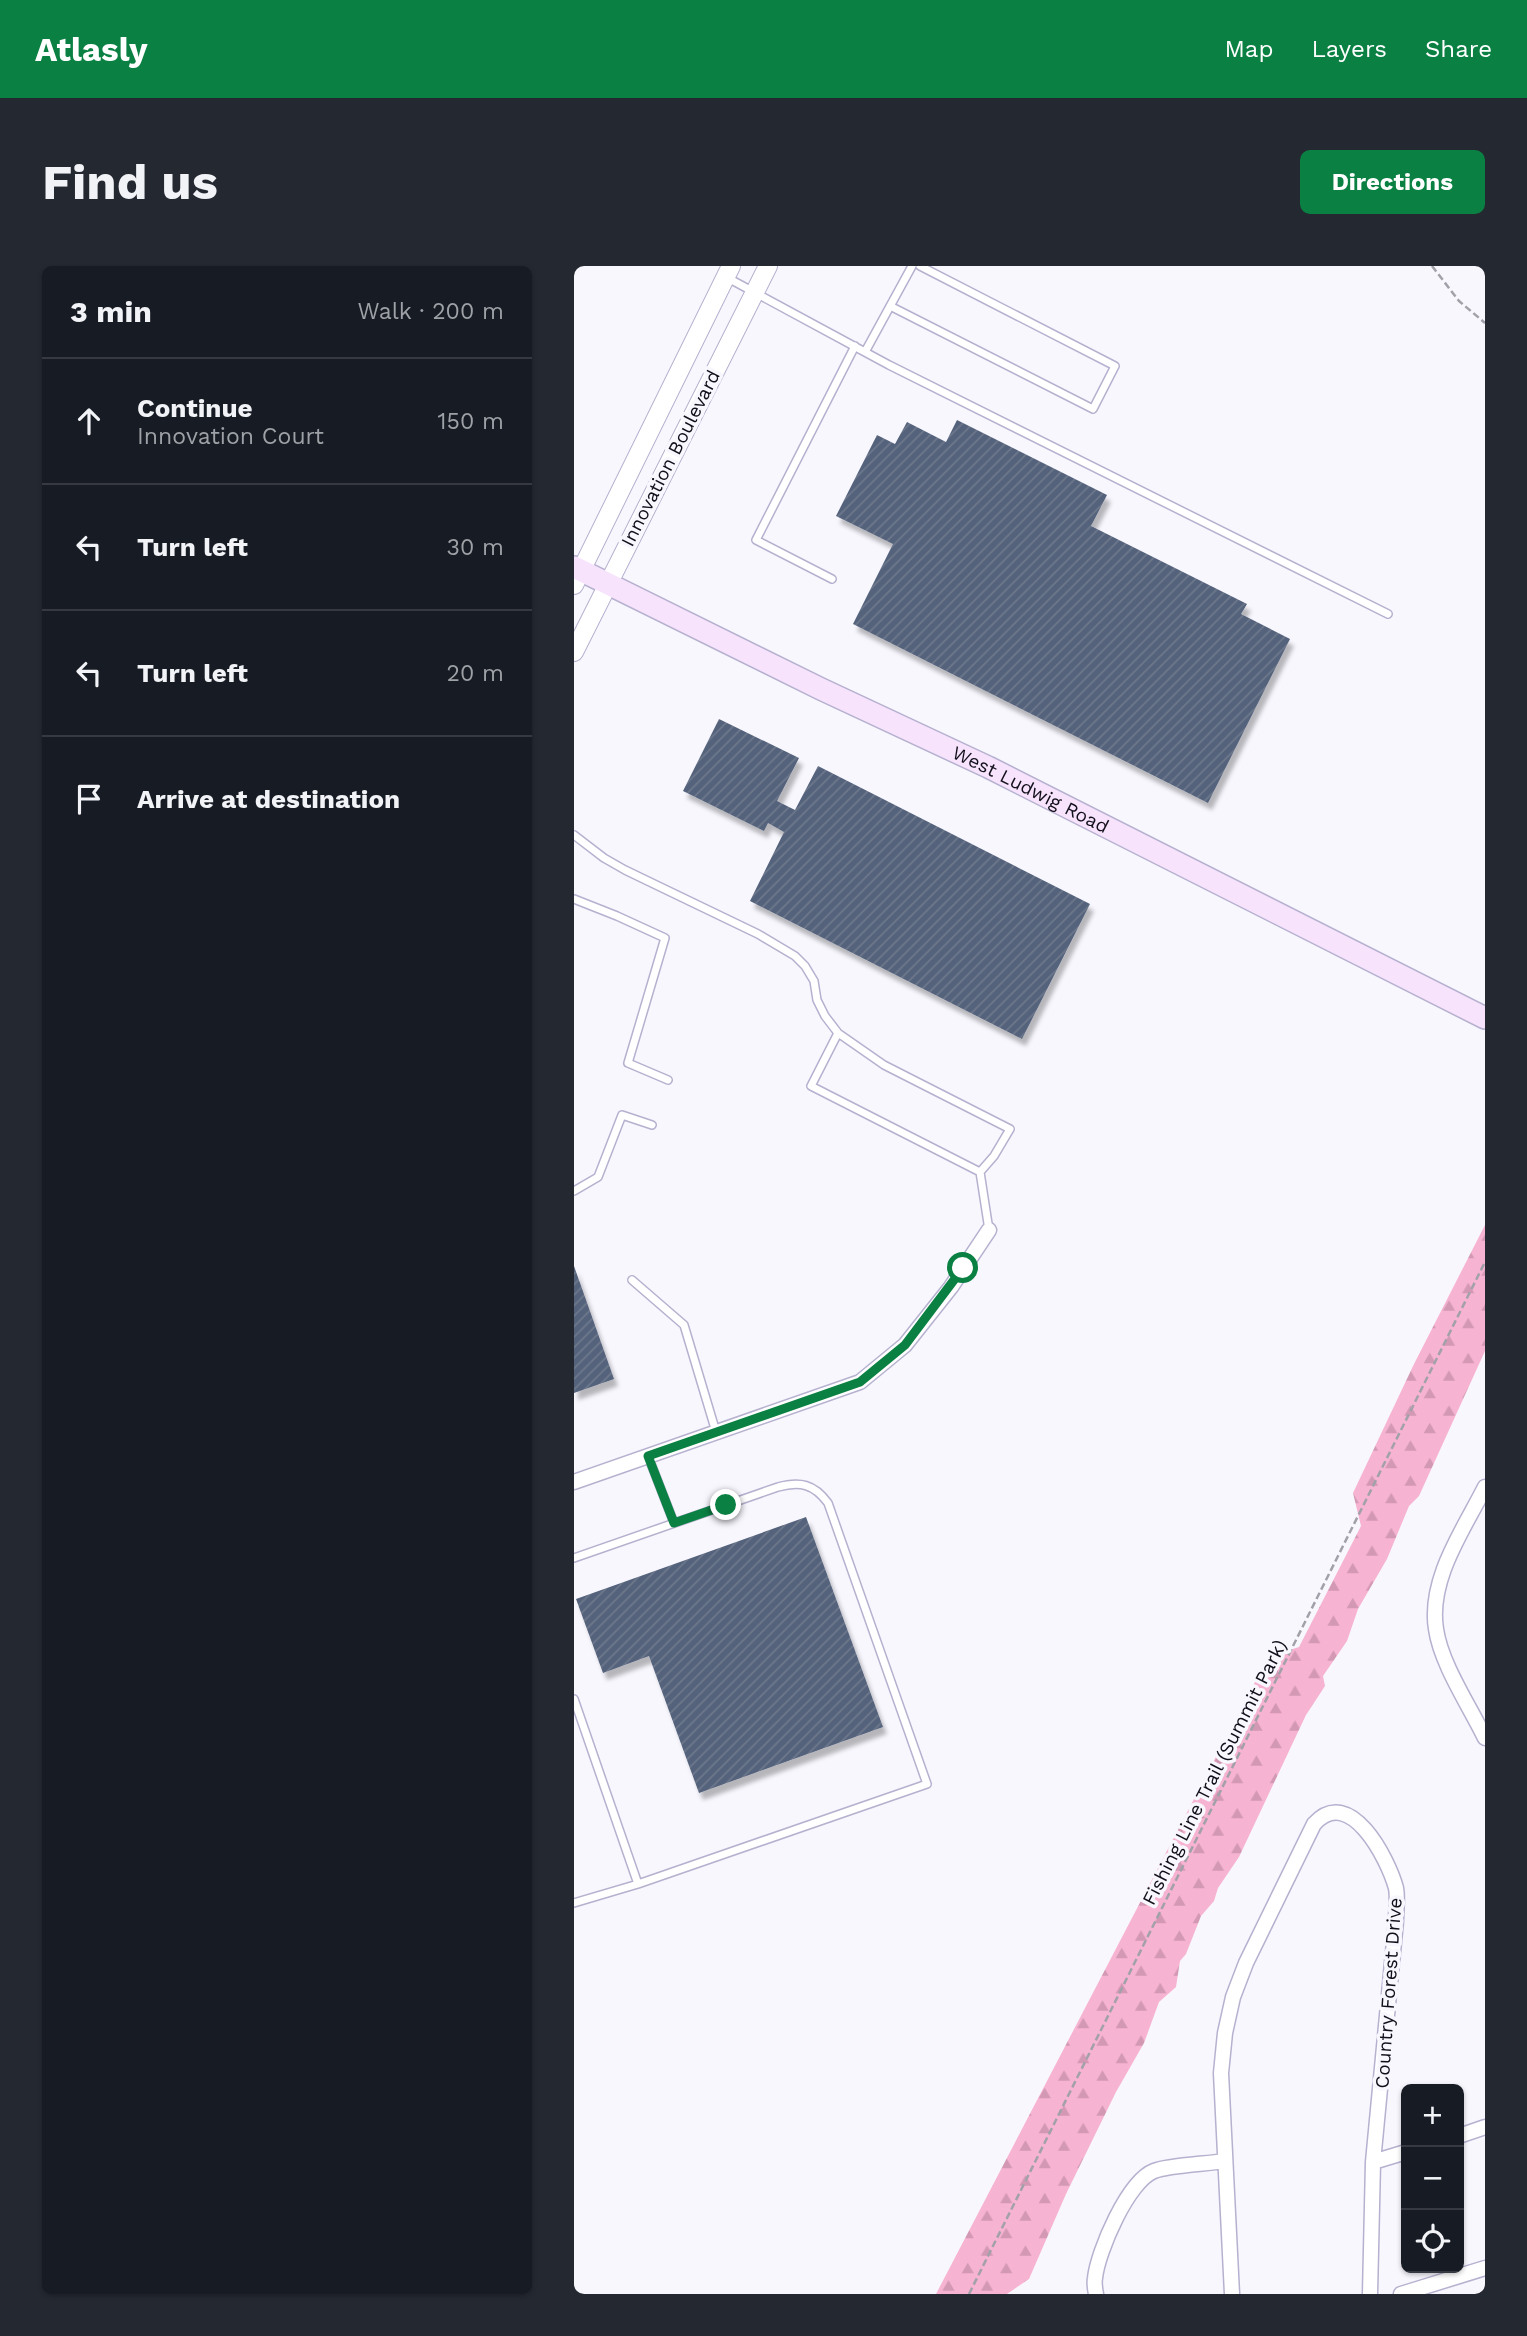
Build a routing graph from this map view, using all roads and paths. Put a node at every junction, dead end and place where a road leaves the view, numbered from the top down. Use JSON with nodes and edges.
{"nodes":[{"id":1,"x":768,"y":266,"type":"edge"},
{"id":2,"x":912,"y":266,"type":"edge"},
{"id":3,"x":920,"y":266,"type":"edge"},
{"id":4,"x":1432,"y":266,"type":"edge"},
{"id":5,"x":729,"y":271,"type":"edge"},
{"id":6,"x":755,"y":291,"type":"junction"},
{"id":7,"x":890,"y":306,"type":"junction"},
{"id":8,"x":1485,"y":323,"type":"edge"},
{"id":9,"x":855,"y":346,"type":"junction"},
{"id":10,"x":865,"y":352,"type":"junction"},
{"id":11,"x":576,"y":574,"type":"edge"},
{"id":12,"x":832,"y":579,"type":"dead end"},
{"id":13,"x":607,"y":583,"type":"junction"},
{"id":14,"x":1388,"y":614,"type":"dead end"},
{"id":15,"x":574,"y":652,"type":"edge"},
{"id":16,"x":574,"y":835,"type":"edge"},
{"id":17,"x":574,"y":899,"type":"edge"},
{"id":18,"x":1485,"y":1018,"type":"edge"},
{"id":19,"x":838,"y":1033,"type":"junction"},
{"id":20,"x":668,"y":1080,"type":"dead end"},
{"id":21,"x":652,"y":1125,"type":"dead end"},
{"id":22,"x":980,"y":1172,"type":"junction"},
{"id":23,"x":574,"y":1191,"type":"edge"},
{"id":24,"x":989,"y":1230,"type":"joint"},
{"id":25,"x":1485,"y":1262,"type":"edge"},
{"id":26,"x":632,"y":1280,"type":"dead end"},
{"id":27,"x":716,"y":1432,"type":"junction"},
{"id":28,"x":648,"y":1456,"type":"junction"},
{"id":29,"x":574,"y":1482,"type":"edge"},
{"id":30,"x":1485,"y":1487,"type":"edge"},
{"id":31,"x":674,"y":1523,"type":"junction"},
{"id":32,"x":574,"y":1558,"type":"edge"},
{"id":33,"x":574,"y":1699,"type":"edge"},
{"id":34,"x":1485,"y":1738,"type":"edge"},
{"id":35,"x":638,"y":1884,"type":"junction"},
{"id":36,"x":574,"y":1903,"type":"edge"},
{"id":37,"x":1485,"y":2127,"type":"edge"},
{"id":38,"x":1464,"y":2134,"type":"edge"},
{"id":39,"x":1401,"y":2154,"type":"edge"},
{"id":40,"x":1224,"y":2161,"type":"junction"},
{"id":41,"x":1373,"y":2162,"type":"junction"},
{"id":42,"x":1485,"y":2268,"type":"edge"},
{"id":43,"x":969,"y":2294,"type":"edge"},
{"id":44,"x":1096,"y":2294,"type":"edge"},
{"id":45,"x":1232,"y":2294,"type":"edge"},
{"id":46,"x":1370,"y":2294,"type":"edge"},
{"id":47,"x":1401,"y":2294,"type":"edge"}],
"edges":[{"from":1,"to":6,"type":"street","name":"Innovation Boulevard"},
{"from":2,"to":7,"type":"lane"},
{"from":3,"to":7,"type":"lane"},
{"from":4,"to":8,"type":"path"},
{"from":5,"to":6,"type":"lane"},
{"from":5,"to":11,"type":"street","name":"Innovation Boulevard"},
{"from":6,"to":9,"type":"lane"},
{"from":6,"to":13,"type":"street","name":"Innovation Boulevard"},
{"from":7,"to":10,"type":"lane"},
{"from":9,"to":10,"type":"lane"},
{"from":9,"to":12,"type":"lane"},
{"from":10,"to":14,"type":"lane"},
{"from":11,"to":13,"type":"main road","name":"West Ludwig Road"},
{"from":13,"to":15,"type":"street","name":"Innovation Boulevard"},
{"from":13,"to":18,"type":"main road","name":"West Ludwig Road"},
{"from":16,"to":19,"type":"lane"},
{"from":17,"to":20,"type":"lane"},
{"from":19,"to":22,"type":"lane"},
{"from":19,"to":22,"type":"lane"},
{"from":21,"to":23,"type":"lane"},
{"from":22,"to":24,"type":"lane"},
{"from":24,"to":27,"type":"street"},
{"from":25,"to":43,"type":"path","name":"Fishing Line Trail (Summit Park)"},
{"from":26,"to":27,"type":"lane"},
{"from":27,"to":28,"type":"street"},
{"from":28,"to":29,"type":"street"},
{"from":28,"to":31,"type":"lane"},
{"from":30,"to":34,"type":"street"},
{"from":31,"to":32,"type":"lane"},
{"from":31,"to":35,"type":"lane"},
{"from":33,"to":35,"type":"lane"},
{"from":35,"to":36,"type":"lane"},
{"from":37,"to":38,"type":"street"},
{"from":39,"to":41,"type":"street"},
{"from":40,"to":41,"type":"street","name":"Country Forest Drive"},
{"from":40,"to":44,"type":"street"},
{"from":40,"to":45,"type":"street","name":"Country Forest Drive"},
{"from":41,"to":46,"type":"street","name":"Country Forest Drive"},
{"from":42,"to":47,"type":"street"}]}
